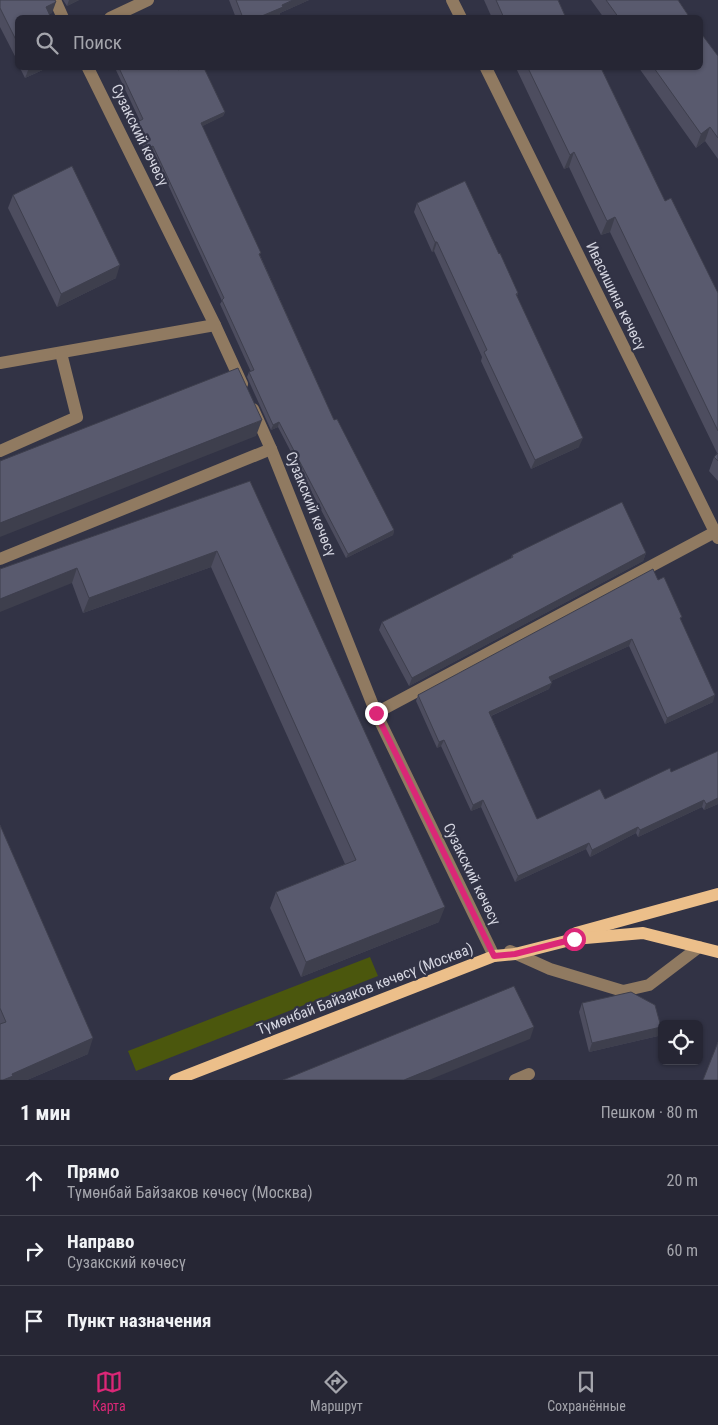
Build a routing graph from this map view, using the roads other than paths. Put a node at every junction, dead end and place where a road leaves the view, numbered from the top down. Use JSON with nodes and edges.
{"nodes":[{"id":1,"x":55,"y":0,"type":"edge"},
{"id":2,"x":148,"y":0,"type":"edge"},
{"id":3,"x":452,"y":0,"type":"edge"},
{"id":4,"x":62,"y":15,"type":"edge"},
{"id":5,"x":116,"y":15,"type":"edge"},
{"id":6,"x":460,"y":15,"type":"edge"},
{"id":7,"x":89,"y":70,"type":"edge"},
{"id":8,"x":487,"y":70,"type":"edge"},
{"id":9,"x":215,"y":325,"type":"junction"},
{"id":10,"x":62,"y":353,"type":"junction"},
{"id":11,"x":0,"y":363,"type":"edge"},
{"id":12,"x":271,"y":449,"type":"junction"},
{"id":13,"x":0,"y":451,"type":"edge"},
{"id":14,"x":716,"y":535,"type":"edge"},
{"id":15,"x":0,"y":560,"type":"edge"},
{"id":16,"x":376,"y":713,"type":"junction"},
{"id":17,"x":718,"y":894,"type":"edge"},
{"id":18,"x":699,"y":947,"type":"junction"},
{"id":19,"x":718,"y":952,"type":"edge"},
{"id":20,"x":513,"y":953,"type":"junction"},
{"id":21,"x":494,"y":956,"type":"junction"},
{"id":22,"x":529,"y":1074,"type":"dead end"},
{"id":23,"x":175,"y":1080,"type":"edge"},
{"id":24,"x":515,"y":1080,"type":"edge"}],
"edges":[{"from":1,"to":4,"type":"street"},
{"from":2,"to":5,"type":"street"},
{"from":3,"to":6,"type":"street"},
{"from":7,"to":9,"type":"street","name":"Сузакский көчөсү"},
{"from":8,"to":14,"type":"street","name":"Ивасишина көчөсү"},
{"from":9,"to":10,"type":"street"},
{"from":9,"to":12,"type":"street","name":"Сузакский көчөсү"},
{"from":10,"to":11,"type":"street"},
{"from":10,"to":13,"type":"street"},
{"from":12,"to":15,"type":"street"},
{"from":12,"to":16,"type":"street","name":"Сузакский көчөсү"},
{"from":14,"to":16,"type":"street"},
{"from":16,"to":21,"type":"street","name":"Сузакский көчөсү"},
{"from":17,"to":20,"type":"main road"},
{"from":18,"to":19,"type":"main road"},
{"from":18,"to":20,"type":"main road"},
{"from":18,"to":20,"type":"street"},
{"from":20,"to":21,"type":"main road","name":"Түмөнбай Байзаков көчөсү (Москва)"},
{"from":21,"to":23,"type":"main road","name":"Түмөнбай Байзаков көчөсү (Москва)"},
{"from":22,"to":24,"type":"street"}]}
